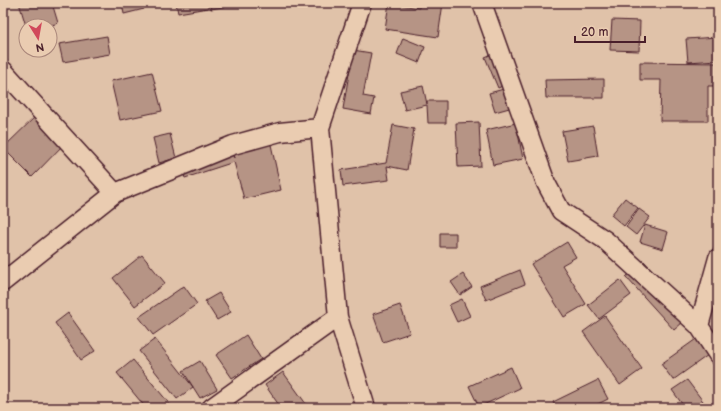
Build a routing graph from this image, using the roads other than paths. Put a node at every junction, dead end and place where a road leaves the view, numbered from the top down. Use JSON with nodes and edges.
{"nodes":[{"id":1,"x":362,"y":3,"type":"edge"},
{"id":2,"x":482,"y":3,"type":"edge"},
{"id":3,"x":3,"y":70,"type":"edge"},
{"id":4,"x":320,"y":128,"type":"junction"},
{"id":5,"x":115,"y":193,"type":"junction"},
{"id":6,"x":718,"y":258,"type":"edge"},
{"id":7,"x":3,"y":282,"type":"edge"},
{"id":8,"x":338,"y":317,"type":"junction"},
{"id":9,"x":699,"y":326,"type":"junction"},
{"id":10,"x":718,"y":355,"type":"edge"},
{"id":11,"x":211,"y":408,"type":"edge"},
{"id":12,"x":366,"y":408,"type":"edge"}],
"edges":[{"from":1,"to":4,"type":"street"},
{"from":2,"to":9,"type":"street"},
{"from":3,"to":5,"type":"street"},
{"from":4,"to":5,"type":"street"},
{"from":4,"to":8,"type":"street"},
{"from":5,"to":7,"type":"street"},
{"from":6,"to":9,"type":"street"},
{"from":8,"to":11,"type":"street"},
{"from":8,"to":12,"type":"street"},
{"from":9,"to":10,"type":"street"}]}
